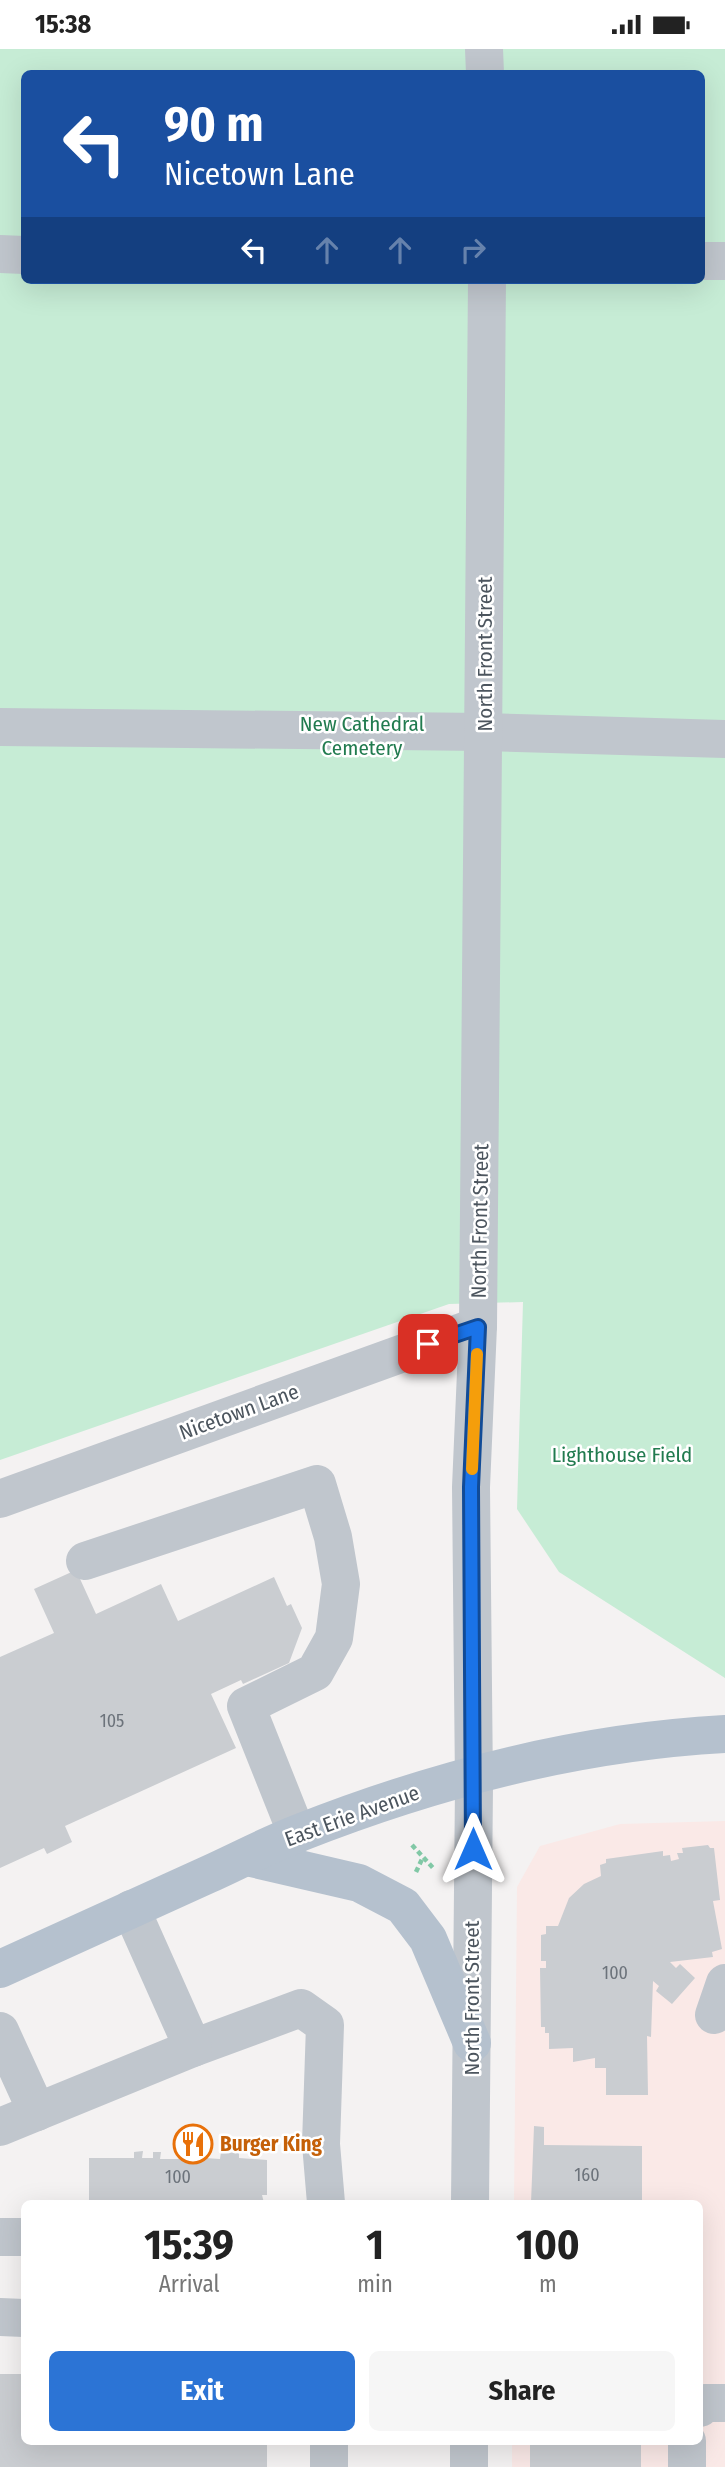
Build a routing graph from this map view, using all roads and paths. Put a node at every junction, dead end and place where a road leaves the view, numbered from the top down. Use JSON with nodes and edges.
{"nodes":[{"id":1,"x":484,"y":49,"type":"edge"},
{"id":2,"x":485,"y":70,"type":"edge"},
{"id":3,"x":0,"y":254,"type":"edge"},
{"id":4,"x":21,"y":255,"type":"edge"},
{"id":5,"x":705,"y":261,"type":"edge"},
{"id":6,"x":725,"y":261,"type":"edge"},
{"id":7,"x":487,"y":284,"type":"edge"},
{"id":8,"x":0,"y":727,"type":"edge"},
{"id":9,"x":484,"y":732,"type":"junction"},
{"id":10,"x":725,"y":739,"type":"edge"},
{"id":11,"x":478,"y":1327,"type":"junction"},
{"id":12,"x":0,"y":1499,"type":"edge"},
{"id":13,"x":85,"y":1561,"type":"dead end"},
{"id":14,"x":725,"y":1734,"type":"edge"},
{"id":15,"x":474,"y":1774,"type":"junction"},
{"id":16,"x":297,"y":1833,"type":"junction"},
{"id":17,"x":412,"y":1845,"type":"dead end"},
{"id":18,"x":247,"y":1857,"type":"junction"},
{"id":19,"x":436,"y":1871,"type":"dead end"},
{"id":20,"x":131,"y":1909,"type":"junction"},
{"id":21,"x":0,"y":1969,"type":"edge"},
{"id":22,"x":0,"y":2031,"type":"edge"},
{"id":23,"x":472,"y":2043,"type":"junction"},
{"id":24,"x":193,"y":2047,"type":"junction"},
{"id":25,"x":37,"y":2112,"type":"junction"},
{"id":26,"x":0,"y":2127,"type":"edge"},
{"id":27,"x":326,"y":2200,"type":"edge"},
{"id":28,"x":470,"y":2200,"type":"edge"},
{"id":29,"x":0,"y":2237,"type":"edge"},
{"id":30,"x":21,"y":2237,"type":"edge"},
{"id":31,"x":0,"y":2317,"type":"edge"},
{"id":32,"x":21,"y":2318,"type":"edge"},
{"id":33,"x":725,"y":2403,"type":"edge"},
{"id":34,"x":703,"y":2405,"type":"edge"},
{"id":35,"x":329,"y":2445,"type":"edge"},
{"id":36,"x":469,"y":2445,"type":"edge"},
{"id":37,"x":687,"y":2445,"type":"edge"},
{"id":38,"x":329,"y":2467,"type":"edge"},
{"id":39,"x":469,"y":2467,"type":"edge"},
{"id":40,"x":687,"y":2467,"type":"edge"}],
"edges":[{"from":1,"to":2,"type":"street"},
{"from":3,"to":4,"type":"street"},
{"from":5,"to":6,"type":"street"},
{"from":7,"to":9,"type":"street","name":"North Front Street"},
{"from":8,"to":9,"type":"street"},
{"from":9,"to":10,"type":"street"},
{"from":9,"to":11,"type":"street","name":"North Front Street"},
{"from":11,"to":12,"type":"street","name":"Nicetown Lane"},
{"from":11,"to":15,"type":"street","name":"North Front Street"},
{"from":13,"to":16,"type":"street"},
{"from":14,"to":15,"type":"main road","name":"East Erie Avenue"},
{"from":15,"to":16,"type":"main road","name":"East Erie Avenue"},
{"from":15,"to":23,"type":"street","name":"North Front Street"},
{"from":16,"to":18,"type":"main road","name":"East Erie Avenue"},
{"from":17,"to":19,"type":"path"},
{"from":18,"to":20,"type":"main road","name":"East Erie Avenue"},
{"from":18,"to":23,"type":"main road"},
{"from":20,"to":21,"type":"main road","name":"East Erie Avenue"},
{"from":20,"to":24,"type":"street"},
{"from":22,"to":25,"type":"street"},
{"from":23,"to":28,"type":"street","name":"North Front Street"},
{"from":24,"to":25,"type":"street"},
{"from":24,"to":27,"type":"street"},
{"from":25,"to":26,"type":"street"},
{"from":29,"to":30,"type":"street"},
{"from":31,"to":32,"type":"street"},
{"from":33,"to":34,"type":"street"},
{"from":35,"to":38,"type":"street"},
{"from":36,"to":39,"type":"street"},
{"from":37,"to":40,"type":"street"}]}
